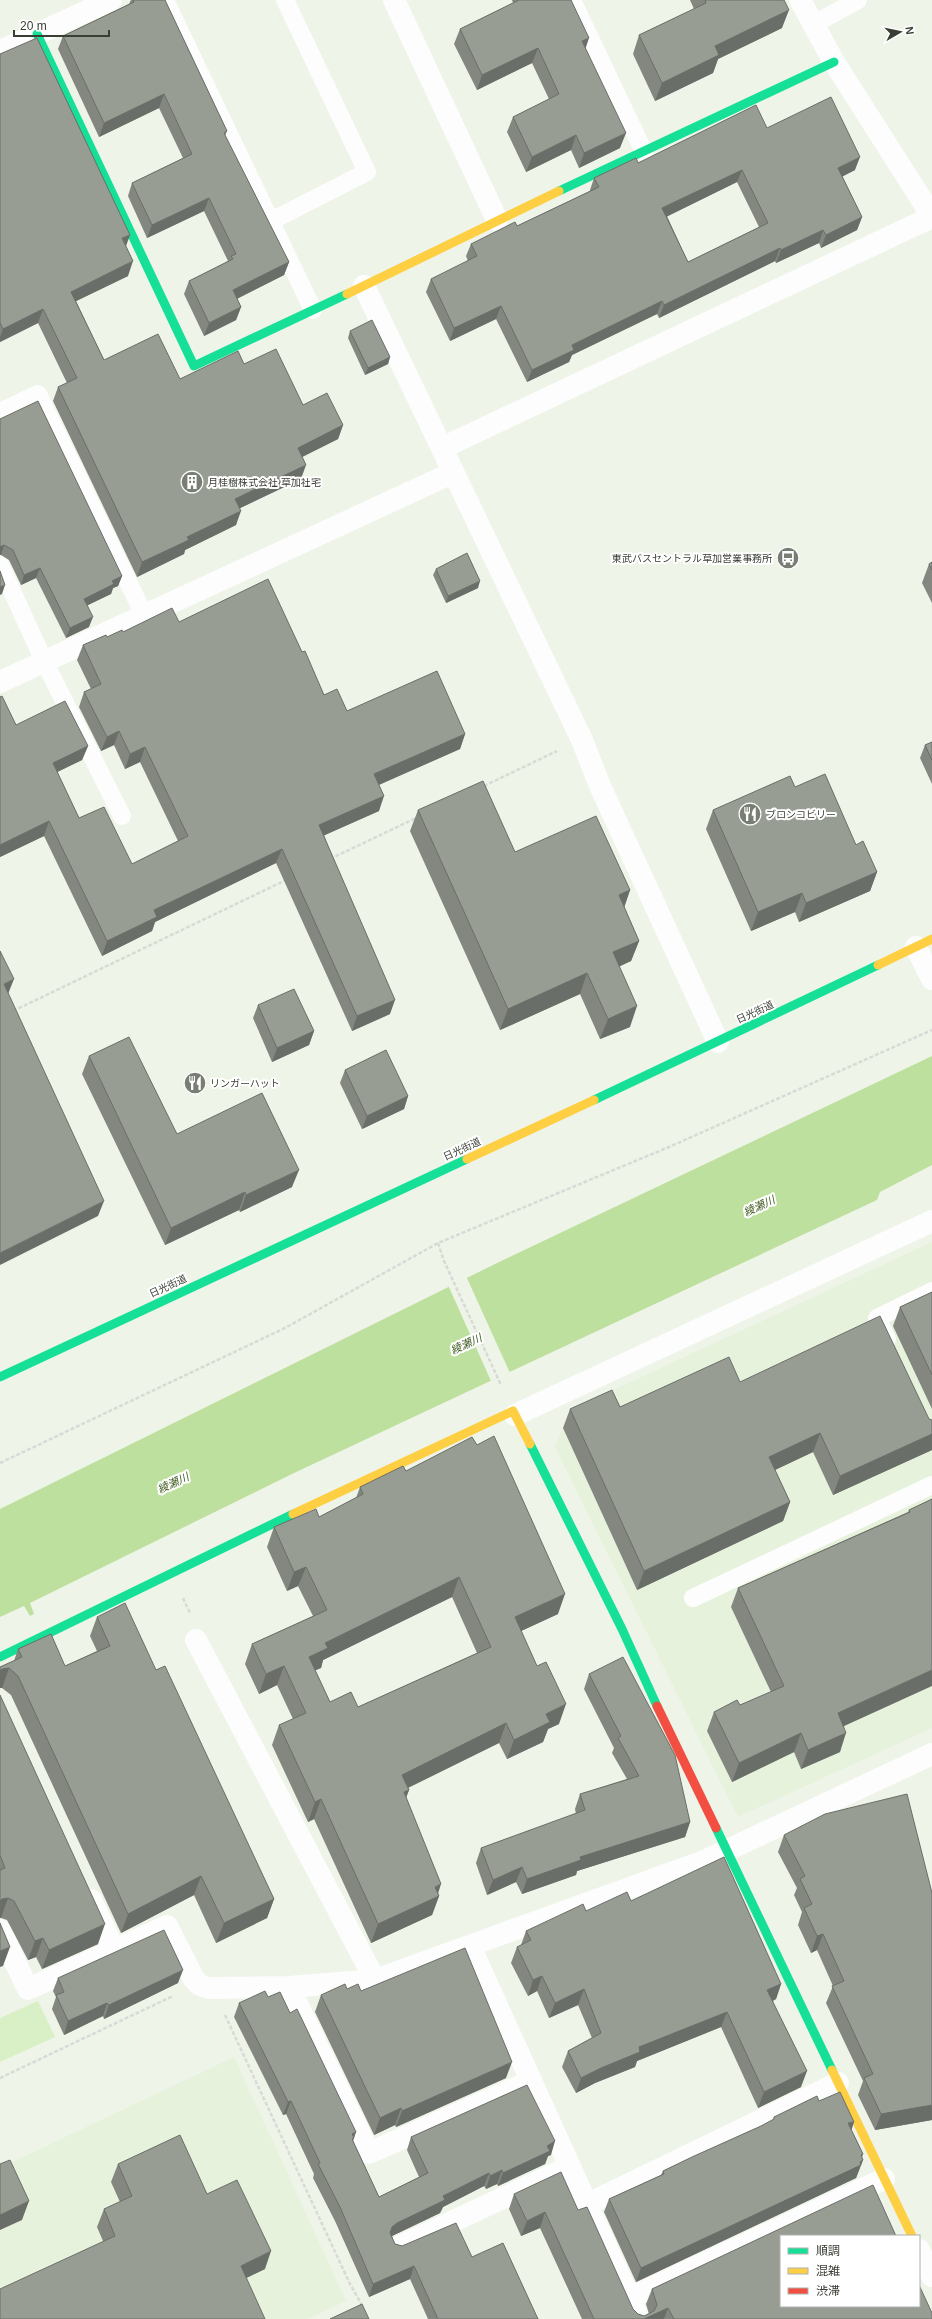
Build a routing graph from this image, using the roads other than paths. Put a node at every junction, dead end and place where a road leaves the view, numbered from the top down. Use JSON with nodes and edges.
{"nodes":[{"id":1,"x":111,"y":0,"type":"edge"},
{"id":2,"x":165,"y":0,"type":"edge"},
{"id":3,"x":285,"y":0,"type":"edge"},
{"id":4,"x":394,"y":0,"type":"edge"},
{"id":5,"x":572,"y":0,"type":"edge"},
{"id":6,"x":800,"y":0,"type":"edge"},
{"id":7,"x":858,"y":0,"type":"edge"},
{"id":8,"x":814,"y":24,"type":"junction"},
{"id":9,"x":37,"y":34,"type":"junction"},
{"id":10,"x":0,"y":51,"type":"edge"},
{"id":11,"x":834,"y":62,"type":"junction"},
{"id":12,"x":644,"y":152,"type":"junction"},
{"id":13,"x":932,"y":217,"type":"edge"},
{"id":14,"x":497,"y":220,"type":"junction"},
{"id":15,"x":271,"y":221,"type":"junction"},
{"id":16,"x":364,"y":286,"type":"junction"},
{"id":17,"x":313,"y":310,"type":"junction"},
{"id":18,"x":0,"y":412,"type":"edge"},
{"id":19,"x":442,"y":448,"type":"junction"},
{"id":20,"x":452,"y":473,"type":"junction"},
{"id":21,"x":0,"y":565,"type":"edge"},
{"id":22,"x":144,"y":615,"type":"junction"},
{"id":23,"x":44,"y":661,"type":"junction"},
{"id":24,"x":0,"y":682,"type":"edge"},
{"id":25,"x":122,"y":816,"type":"dead end"},
{"id":26,"x":924,"y":943,"type":"edge"},
{"id":27,"x":932,"y":979,"type":"edge"},
{"id":28,"x":718,"y":1042,"type":"junction"},
{"id":29,"x":932,"y":1221,"type":"edge"},
{"id":30,"x":932,"y":1291,"type":"edge"},
{"id":31,"x":894,"y":1354,"type":"edge"},
{"id":32,"x":0,"y":1377,"type":"edge"},
{"id":33,"x":516,"y":1415,"type":"junction"},
{"id":34,"x":932,"y":1485,"type":"edge"},
{"id":35,"x":693,"y":1598,"type":"dead end"},
{"id":36,"x":196,"y":1640,"type":"road end"},
{"id":37,"x":0,"y":1657,"type":"edge"},
{"id":38,"x":932,"y":1754,"type":"edge"},
{"id":39,"x":726,"y":1851,"type":"junction"},
{"id":40,"x":84,"y":1885,"type":"edge"},
{"id":41,"x":0,"y":1930,"type":"edge"},
{"id":42,"x":470,"y":1946,"type":"junction"},
{"id":43,"x":114,"y":1949,"type":"junction"},
{"id":44,"x":375,"y":1980,"type":"junction"},
{"id":45,"x":289,"y":1987,"type":"junction"},
{"id":46,"x":531,"y":2081,"type":"junction"},
{"id":47,"x":838,"y":2083,"type":"junction"},
{"id":48,"x":569,"y":2167,"type":"junction"},
{"id":49,"x":884,"y":2179,"type":"junction"},
{"id":50,"x":586,"y":2205,"type":"junction"},
{"id":51,"x":912,"y":2235,"type":"edge"},
{"id":52,"x":398,"y":2247,"type":"edge"},
{"id":53,"x":920,"y":2252,"type":"edge"},
{"id":54,"x":932,"y":2276,"type":"edge"},
{"id":55,"x":630,"y":2298,"type":"junction"},
{"id":56,"x":639,"y":2319,"type":"edge"}],
"edges":[{"from":1,"to":9,"type":"street"},
{"from":2,"to":15,"type":"lane"},
{"from":3,"to":15,"type":"lane"},
{"from":4,"to":14,"type":"street"},
{"from":5,"to":12,"type":"lane"},
{"from":6,"to":8,"type":"street"},
{"from":7,"to":8,"type":"lane"},
{"from":8,"to":11,"type":"street"},
{"from":9,"to":10,"type":"street"},
{"from":9,"to":17,"type":"street"},
{"from":11,"to":12,"type":"street"},
{"from":11,"to":13,"type":"street"},
{"from":12,"to":14,"type":"street"},
{"from":13,"to":19,"type":"street"},
{"from":14,"to":16,"type":"street"},
{"from":15,"to":17,"type":"lane"},
{"from":16,"to":17,"type":"street"},
{"from":16,"to":19,"type":"street"},
{"from":18,"to":22,"type":"lane"},
{"from":19,"to":20,"type":"street"},
{"from":20,"to":22,"type":"street"},
{"from":20,"to":28,"type":"street"},
{"from":21,"to":23,"type":"lane"},
{"from":22,"to":23,"type":"street"},
{"from":23,"to":24,"type":"street"},
{"from":23,"to":25,"type":"lane"},
{"from":26,"to":27,"type":"street"},
{"from":26,"to":28,"type":"street","name":"日光街道"},
{"from":28,"to":32,"type":"street","name":"日光街道"},
{"from":29,"to":33,"type":"street"},
{"from":30,"to":31,"type":"lane"},
{"from":33,"to":37,"type":"street"},
{"from":33,"to":39,"type":"street"},
{"from":34,"to":35,"type":"lane"},
{"from":36,"to":44,"type":"street"},
{"from":38,"to":39,"type":"street"},
{"from":39,"to":42,"type":"street"},
{"from":39,"to":47,"type":"street"},
{"from":40,"to":43,"type":"street"},
{"from":41,"to":43,"type":"street"},
{"from":42,"to":44,"type":"street"},
{"from":42,"to":46,"type":"street"},
{"from":43,"to":45,"type":"street"},
{"from":44,"to":45,"type":"street"},
{"from":45,"to":46,"type":"street"},
{"from":46,"to":48,"type":"street"},
{"from":47,"to":49,"type":"street"},
{"from":47,"to":50,"type":"street"},
{"from":48,"to":50,"type":"street"},
{"from":48,"to":52,"type":"street"},
{"from":49,"to":51,"type":"street"},
{"from":49,"to":55,"type":"street"},
{"from":50,"to":55,"type":"street"},
{"from":53,"to":54,"type":"street"},
{"from":55,"to":56,"type":"street"}]}
